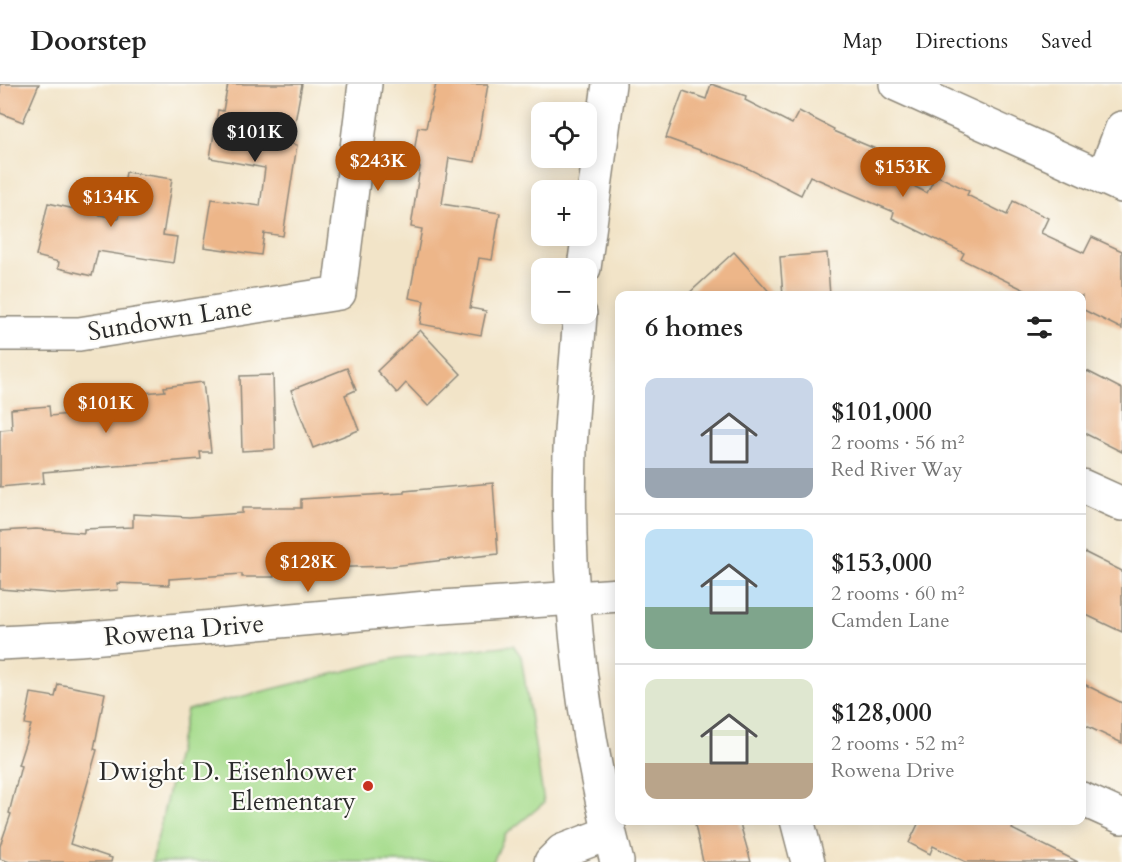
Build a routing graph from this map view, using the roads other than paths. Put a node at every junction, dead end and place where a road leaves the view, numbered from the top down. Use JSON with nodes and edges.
{"nodes":[{"id":1,"x":365,"y":84,"type":"edge"},
{"id":2,"x":609,"y":84,"type":"edge"},
{"id":3,"x":896,"y":84,"type":"edge"},
{"id":4,"x":1122,"y":128,"type":"edge"},
{"id":5,"x":1113,"y":182,"type":"edge"},
{"id":6,"x":585,"y":258,"type":"edge"},
{"id":7,"x":579,"y":324,"type":"edge"},
{"id":8,"x":0,"y":334,"type":"edge"},
{"id":9,"x":1086,"y":488,"type":"edge"},
{"id":10,"x":1122,"y":504,"type":"edge"},
{"id":11,"x":615,"y":595,"type":"edge"},
{"id":12,"x":573,"y":597,"type":"junction"},
{"id":13,"x":0,"y":643,"type":"edge"},
{"id":14,"x":1086,"y":801,"type":"edge"},
{"id":15,"x":1122,"y":817,"type":"edge"},
{"id":16,"x":798,"y":825,"type":"edge"},
{"id":17,"x":613,"y":848,"type":"edge"},
{"id":18,"x":551,"y":862,"type":"edge"},
{"id":19,"x":808,"y":862,"type":"edge"}],
"edges":[{"from":1,"to":8,"type":"street","name":"Sundown Lane"},
{"from":2,"to":6,"type":"street"},
{"from":3,"to":5,"type":"street"},
{"from":4,"to":5,"type":"street"},
{"from":7,"to":12,"type":"street"},
{"from":9,"to":10,"type":"street"},
{"from":11,"to":12,"type":"street","name":"Rowena Drive"},
{"from":12,"to":13,"type":"street","name":"Rowena Drive"},
{"from":12,"to":17,"type":"street"},
{"from":14,"to":15,"type":"street"},
{"from":16,"to":19,"type":"street"},
{"from":17,"to":18,"type":"street"}]}
